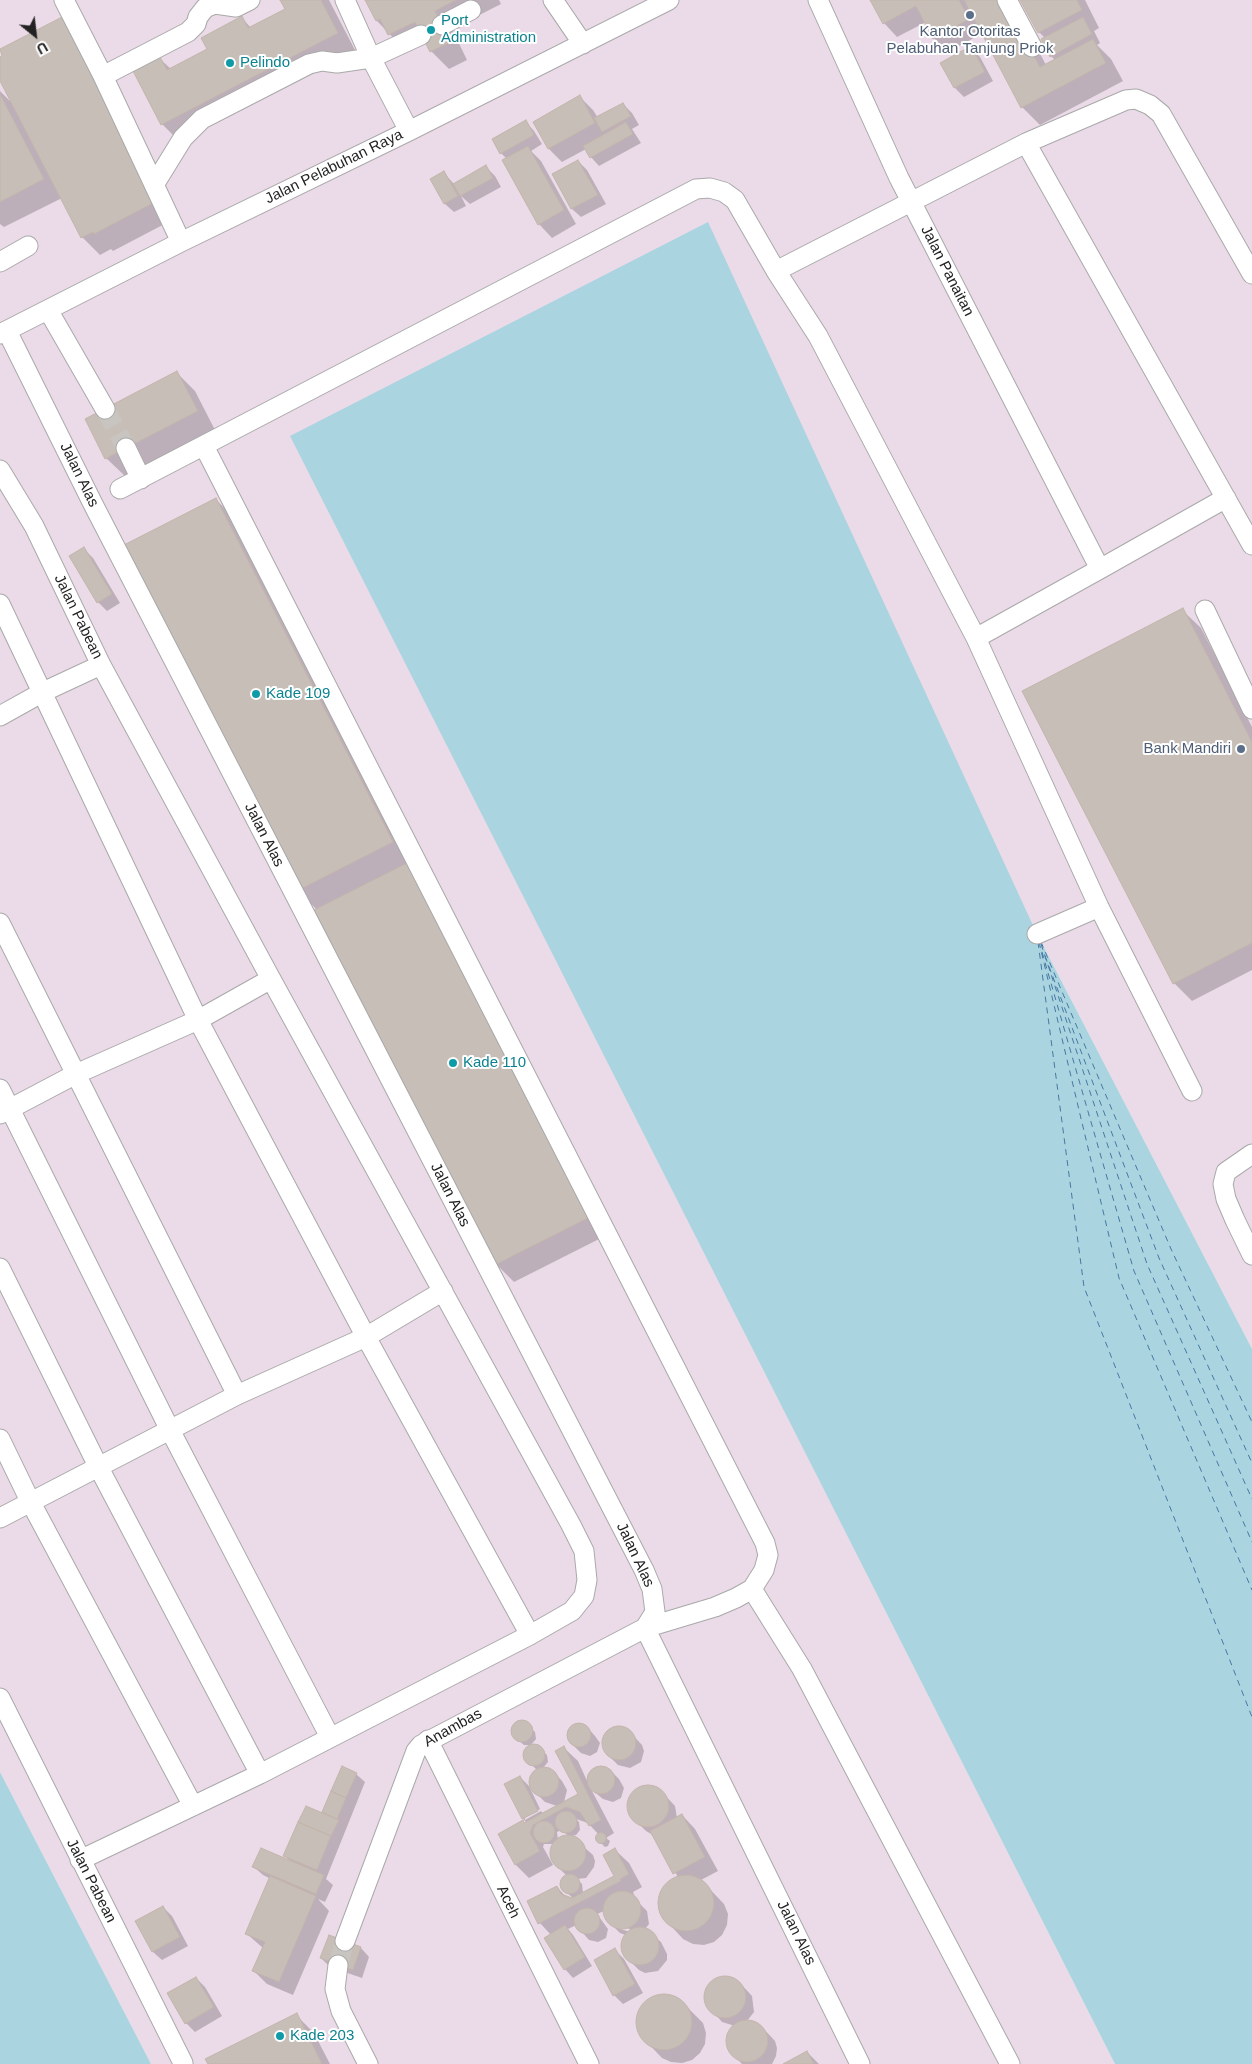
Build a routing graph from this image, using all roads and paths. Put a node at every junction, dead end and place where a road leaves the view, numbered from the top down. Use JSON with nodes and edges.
{"nodes":[{"id":1,"x":250,"y":0,"type":"edge"},
{"id":2,"x":345,"y":0,"type":"edge"},
{"id":3,"x":553,"y":0,"type":"edge"},
{"id":4,"x":669,"y":0,"type":"edge"},
{"id":5,"x":818,"y":0,"type":"edge"},
{"id":6,"x":1007,"y":0,"type":"edge"},
{"id":7,"x":71,"y":2,"type":"edge"},
{"id":8,"x":471,"y":10,"type":"dead end"},
{"id":9,"x":442,"y":25,"type":"dead end"},
{"id":10,"x":422,"y":35,"type":"dead end"},
{"id":11,"x":583,"y":44,"type":"junction"},
{"id":12,"x":1032,"y":46,"type":"dead end"},
{"id":13,"x":371,"y":58,"type":"junction"},
{"id":14,"x":103,"y":76,"type":"junction"},
{"id":15,"x":409,"y":131,"type":"junction"},
{"id":16,"x":1026,"y":143,"type":"junction"},
{"id":17,"x":154,"y":185,"type":"junction"},
{"id":18,"x":912,"y":203,"type":"junction"},
{"id":19,"x":181,"y":242,"type":"junction"},
{"id":20,"x":28,"y":246,"type":"dead end"},
{"id":21,"x":0,"y":262,"type":"edge"},
{"id":22,"x":776,"y":271,"type":"junction"},
{"id":23,"x":1252,"y":274,"type":"edge"},
{"id":24,"x":48,"y":310,"type":"junction"},
{"id":25,"x":4,"y":333,"type":"edge"},
{"id":26,"x":104,"y":408,"type":"tunnel mouth"},
{"id":27,"x":204,"y":446,"type":"junction"},
{"id":28,"x":126,"y":448,"type":"tunnel mouth"},
{"id":29,"x":0,"y":470,"type":"edge"},
{"id":30,"x":141,"y":479,"type":"junction"},
{"id":31,"x":120,"y":489,"type":"dead end"},
{"id":32,"x":1226,"y":498,"type":"junction"},
{"id":33,"x":1252,"y":545,"type":"edge"},
{"id":34,"x":1100,"y":569,"type":"junction"},
{"id":35,"x":0,"y":604,"type":"edge"},
{"id":36,"x":1204,"y":610,"type":"dead end"},
{"id":37,"x":976,"y":638,"type":"junction"},
{"id":38,"x":101,"y":665,"type":"junction"},
{"id":39,"x":1245,"y":678,"type":"edge"},
{"id":40,"x":43,"y":692,"type":"junction"},
{"id":41,"x":1252,"y":708,"type":"edge"},
{"id":42,"x":0,"y":716,"type":"edge"},
{"id":43,"x":1099,"y":908,"type":"junction"},
{"id":44,"x":0,"y":923,"type":"edge"},
{"id":45,"x":1037,"y":934,"type":"dead end"},
{"id":46,"x":271,"y":980,"type":"junction"},
{"id":47,"x":198,"y":1020,"type":"junction"},
{"id":48,"x":76,"y":1074,"type":"junction"},
{"id":49,"x":0,"y":1089,"type":"edge"},
{"id":50,"x":1192,"y":1091,"type":"dead end"},
{"id":51,"x":5,"y":1111,"type":"edge"},
{"id":52,"x":1252,"y":1154,"type":"edge"},
{"id":53,"x":1252,"y":1255,"type":"edge"},
{"id":54,"x":0,"y":1268,"type":"edge"},
{"id":55,"x":442,"y":1291,"type":"junction"},
{"id":56,"x":366,"y":1337,"type":"junction"},
{"id":57,"x":237,"y":1395,"type":"junction"},
{"id":58,"x":170,"y":1430,"type":"junction"},
{"id":59,"x":0,"y":1439,"type":"edge"},
{"id":60,"x":99,"y":1468,"type":"junction"},
{"id":61,"x":30,"y":1501,"type":"junction"},
{"id":62,"x":0,"y":1518,"type":"edge"},
{"id":63,"x":752,"y":1589,"type":"junction"},
{"id":64,"x":645,"y":1628,"type":"junction"},
{"id":65,"x":530,"y":1634,"type":"junction"},
{"id":66,"x":0,"y":1698,"type":"edge"},
{"id":67,"x":330,"y":1737,"type":"junction"},
{"id":68,"x":428,"y":1740,"type":"junction"},
{"id":69,"x":260,"y":1774,"type":"junction"},
{"id":70,"x":193,"y":1806,"type":"junction"},
{"id":71,"x":80,"y":1860,"type":"junction"},
{"id":72,"x":345,"y":1941,"type":"tunnel mouth"},
{"id":73,"x":338,"y":1965,"type":"tunnel mouth"},
{"id":74,"x":183,"y":2063,"type":"edge"},
{"id":75,"x":368,"y":2064,"type":"edge"},
{"id":76,"x":589,"y":2064,"type":"edge"},
{"id":77,"x":860,"y":2064,"type":"edge"},
{"id":78,"x":1010,"y":2064,"type":"edge"}],
"edges":[{"from":1,"to":14,"type":"street"},
{"from":2,"to":13,"type":"street"},
{"from":3,"to":11,"type":"street"},
{"from":4,"to":11,"type":"street","name":"Jalan Pelabuhan Raya"},
{"from":5,"to":18,"type":"street","name":"Jalan Panaitan"},
{"from":6,"to":12,"type":"street"},
{"from":7,"to":14,"type":"street"},
{"from":8,"to":9,"type":"street"},
{"from":10,"to":13,"type":"street"},
{"from":11,"to":15,"type":"street","name":"Jalan Pelabuhan Raya"},
{"from":13,"to":15,"type":"street"},
{"from":13,"to":17,"type":"street"},
{"from":14,"to":17,"type":"street"},
{"from":15,"to":19,"type":"street","name":"Jalan Pelabuhan Raya"},
{"from":16,"to":18,"type":"street"},
{"from":16,"to":23,"type":"street"},
{"from":16,"to":32,"type":"street"},
{"from":17,"to":19,"type":"street"},
{"from":18,"to":22,"type":"street"},
{"from":18,"to":34,"type":"street","name":"Jalan Panaitan"},
{"from":19,"to":24,"type":"street","name":"Jalan Pelabuhan Raya"},
{"from":20,"to":21,"type":"street"},
{"from":22,"to":27,"type":"street"},
{"from":22,"to":37,"type":"street"},
{"from":24,"to":25,"type":"street","name":"Jalan Pelabuhan Raya"},
{"from":24,"to":26,"type":"street"},
{"from":25,"to":64,"type":"street","name":"Jalan Alas"},
{"from":27,"to":30,"type":"street"},
{"from":27,"to":63,"type":"street"},
{"from":28,"to":30,"type":"street"},
{"from":29,"to":38,"type":"street","name":"Jalan Pabean"},
{"from":30,"to":31,"type":"street"},
{"from":32,"to":33,"type":"street"},
{"from":32,"to":34,"type":"street"},
{"from":34,"to":37,"type":"street"},
{"from":35,"to":40,"type":"street"},
{"from":36,"to":39,"type":"street"},
{"from":37,"to":43,"type":"street"},
{"from":38,"to":40,"type":"street","name":"Jalan Pabean"},
{"from":38,"to":46,"type":"street"},
{"from":39,"to":41,"type":"street"},
{"from":40,"to":42,"type":"street","name":"Jalan Pabean"},
{"from":40,"to":47,"type":"street"},
{"from":43,"to":45,"type":"street"},
{"from":43,"to":50,"type":"street"},
{"from":44,"to":48,"type":"street"},
{"from":46,"to":47,"type":"street"},
{"from":46,"to":55,"type":"street"},
{"from":47,"to":48,"type":"street"},
{"from":47,"to":56,"type":"street"},
{"from":48,"to":51,"type":"street"},
{"from":48,"to":57,"type":"street"},
{"from":49,"to":51,"type":"street"},
{"from":51,"to":58,"type":"street"},
{"from":52,"to":53,"type":"street"},
{"from":54,"to":60,"type":"street"},
{"from":55,"to":56,"type":"street"},
{"from":55,"to":65,"type":"street"},
{"from":56,"to":57,"type":"street"},
{"from":56,"to":65,"type":"street"},
{"from":57,"to":58,"type":"street"},
{"from":58,"to":60,"type":"street"},
{"from":58,"to":67,"type":"street"},
{"from":59,"to":61,"type":"street"},
{"from":60,"to":61,"type":"street"},
{"from":60,"to":69,"type":"street"},
{"from":61,"to":62,"type":"street"},
{"from":61,"to":70,"type":"street"},
{"from":63,"to":64,"type":"street","name":"Anambas"},
{"from":63,"to":78,"type":"street"},
{"from":64,"to":68,"type":"street","name":"Anambas"},
{"from":64,"to":77,"type":"street","name":"Jalan Alas"},
{"from":65,"to":67,"type":"street"},
{"from":66,"to":71,"type":"street","name":"Jalan Pabean"},
{"from":67,"to":69,"type":"street"},
{"from":68,"to":72,"type":"street","name":"Anambas"},
{"from":68,"to":76,"type":"street","name":"Aceh"},
{"from":69,"to":70,"type":"street"},
{"from":70,"to":71,"type":"street"},
{"from":71,"to":74,"type":"street","name":"Jalan Pabean"},
{"from":73,"to":75,"type":"street"}]}
